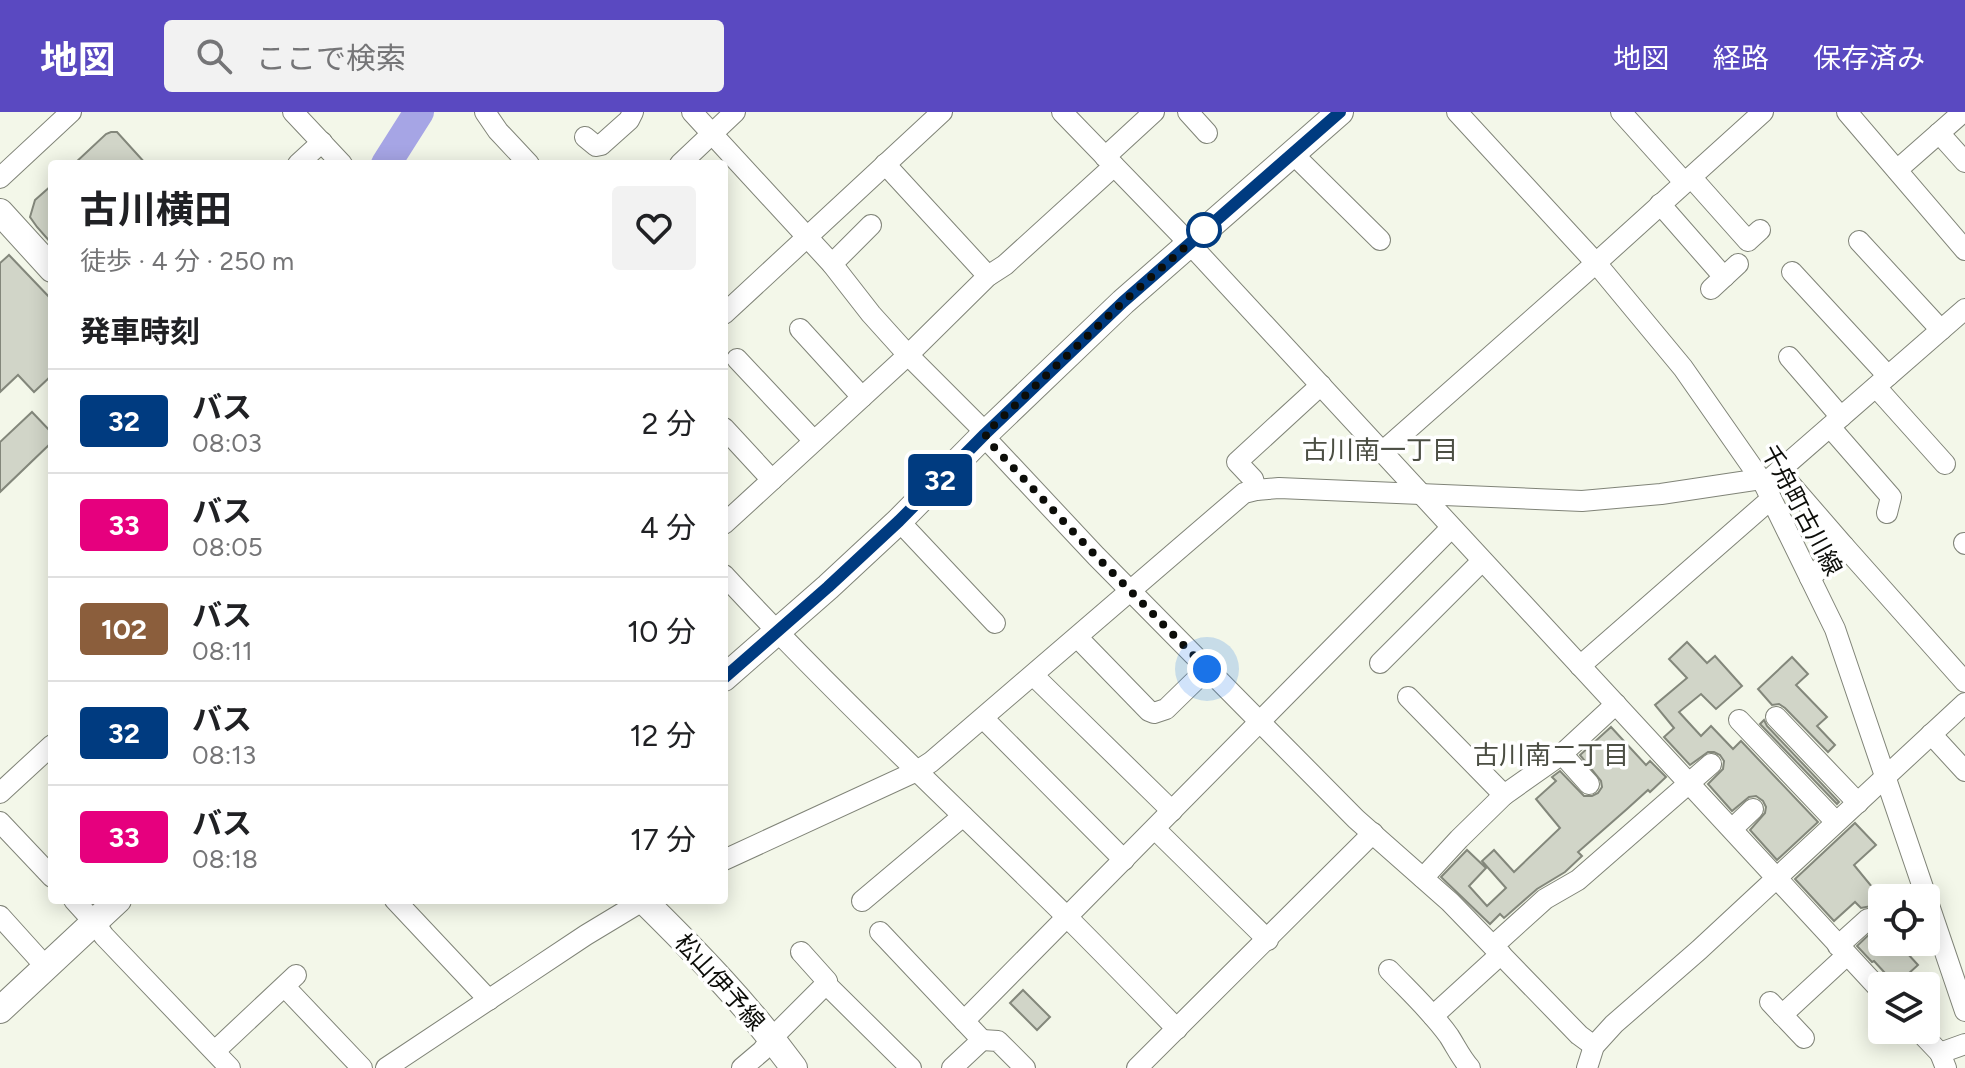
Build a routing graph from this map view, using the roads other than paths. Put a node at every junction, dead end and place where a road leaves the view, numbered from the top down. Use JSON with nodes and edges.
{"nodes":[{"id":1,"x":71,"y":112,"type":"edge"},
{"id":2,"x":293,"y":112,"type":"edge"},
{"id":3,"x":485,"y":112,"type":"edge"},
{"id":4,"x":633,"y":112,"type":"edge"},
{"id":5,"x":692,"y":112,"type":"edge"},
{"id":6,"x":735,"y":112,"type":"edge"},
{"id":7,"x":942,"y":112,"type":"edge"},
{"id":8,"x":1062,"y":112,"type":"edge"},
{"id":9,"x":1154,"y":112,"type":"edge"},
{"id":10,"x":1188,"y":112,"type":"edge"},
{"id":11,"x":1340,"y":112,"type":"edge"},
{"id":12,"x":1457,"y":112,"type":"edge"},
{"id":13,"x":1621,"y":112,"type":"edge"},
{"id":14,"x":1763,"y":112,"type":"edge"},
{"id":15,"x":1847,"y":112,"type":"edge"},
{"id":16,"x":1963,"y":112,"type":"edge"},
{"id":17,"x":1207,"y":133,"type":"dead end"},
{"id":18,"x":1939,"y":133,"type":"junction"},
{"id":19,"x":712,"y":134,"type":"junction"},
{"id":20,"x":585,"y":137,"type":"dead end"},
{"id":21,"x":322,"y":142,"type":"junction"},
{"id":22,"x":1293,"y":154,"type":"junction"},
{"id":23,"x":302,"y":160,"type":"edge"},
{"id":24,"x":338,"y":160,"type":"edge"},
{"id":25,"x":525,"y":160,"type":"edge"},
{"id":26,"x":684,"y":160,"type":"edge"},
{"id":27,"x":1110,"y":162,"type":"junction"},
{"id":28,"x":1965,"y":162,"type":"edge"},
{"id":29,"x":885,"y":164,"type":"junction"},
{"id":30,"x":1897,"y":170,"type":"junction"},
{"id":31,"x":0,"y":178,"type":"edge"},
{"id":32,"x":1688,"y":180,"type":"junction"},
{"id":33,"x":1660,"y":204,"type":"junction"},
{"id":34,"x":0,"y":212,"type":"edge"},
{"id":35,"x":871,"y":225,"type":"dead end"},
{"id":36,"x":1760,"y":230,"type":"dead end"},
{"id":37,"x":807,"y":236,"type":"junction"},
{"id":38,"x":1380,"y":240,"type":"dead end"},
{"id":39,"x":1859,"y":241,"type":"dead end"},
{"id":40,"x":1189,"y":243,"type":"junction"},
{"id":41,"x":1965,"y":250,"type":"edge"},
{"id":42,"x":1596,"y":263,"type":"junction"},
{"id":43,"x":832,"y":264,"type":"junction"},
{"id":44,"x":48,"y":265,"type":"edge"},
{"id":45,"x":1792,"y":272,"type":"dead end"},
{"id":46,"x":988,"y":276,"type":"junction"},
{"id":47,"x":1724,"y":277,"type":"dead end"},
{"id":48,"x":1965,"y":309,"type":"edge"},
{"id":49,"x":728,"y":310,"type":"edge"},
{"id":50,"x":800,"y":329,"type":"dead end"},
{"id":51,"x":1941,"y":330,"type":"junction"},
{"id":52,"x":908,"y":355,"type":"junction"},
{"id":53,"x":1789,"y":357,"type":"dead end"},
{"id":54,"x":737,"y":359,"type":"dead end"},
{"id":55,"x":1882,"y":382,"type":"junction"},
{"id":56,"x":1321,"y":385,"type":"junction"},
{"id":57,"x":862,"y":397,"type":"junction"},
{"id":58,"x":1836,"y":422,"type":"junction"},
{"id":59,"x":728,"y":432,"type":"edge"},
{"id":60,"x":985,"y":434,"type":"junction"},
{"id":61,"x":814,"y":441,"type":"junction"},
{"id":62,"x":1382,"y":452,"type":"junction"},
{"id":63,"x":1945,"y":464,"type":"dead end"},
{"id":64,"x":772,"y":480,"type":"junction"},
{"id":65,"x":1769,"y":483,"type":"junction"},
{"id":66,"x":1256,"y":490,"type":"junction"},
{"id":67,"x":1419,"y":493,"type":"junction"},
{"id":68,"x":1887,"y":513,"type":"dead end"},
{"id":69,"x":728,"y":520,"type":"edge"},
{"id":70,"x":899,"y":521,"type":"junction"},
{"id":71,"x":1451,"y":528,"type":"junction"},
{"id":72,"x":1844,"y":546,"type":"junction"},
{"id":73,"x":1482,"y":561,"type":"junction"},
{"id":74,"x":1810,"y":578,"type":"junction"},
{"id":75,"x":728,"y":579,"type":"edge"},
{"id":76,"x":1131,"y":592,"type":"junction"},
{"id":77,"x":995,"y":623,"type":"dead end"},
{"id":78,"x":777,"y":632,"type":"junction"},
{"id":79,"x":1078,"y":638,"type":"junction"},
{"id":80,"x":1380,"y":663,"type":"dead end"},
{"id":81,"x":1580,"y":666,"type":"junction"},
{"id":82,"x":1207,"y":669,"type":"junction"},
{"id":83,"x":728,"y":675,"type":"edge"},
{"id":84,"x":1034,"y":676,"type":"junction"},
{"id":85,"x":1965,"y":682,"type":"edge"},
{"id":86,"x":1408,"y":697,"type":"dead end"},
{"id":87,"x":1965,"y":703,"type":"edge"},
{"id":88,"x":1616,"y":704,"type":"junction"},
{"id":89,"x":1776,"y":717,"type":"dead end"},
{"id":90,"x":984,"y":719,"type":"junction"},
{"id":91,"x":1739,"y":720,"type":"dead end"},
{"id":92,"x":1260,"y":722,"type":"junction"},
{"id":93,"x":1931,"y":734,"type":"junction"},
{"id":94,"x":48,"y":749,"type":"edge"},
{"id":95,"x":1562,"y":754,"type":"junction"},
{"id":96,"x":1711,"y":764,"type":"dead end"},
{"id":97,"x":917,"y":771,"type":"junction"},
{"id":98,"x":1965,"y":771,"type":"edge"},
{"id":99,"x":1885,"y":778,"type":"junction"},
{"id":100,"x":1689,"y":783,"type":"junction"},
{"id":101,"x":1589,"y":784,"type":"dead end"},
{"id":102,"x":0,"y":793,"type":"edge"},
{"id":103,"x":1504,"y":795,"type":"junction"},
{"id":104,"x":1858,"y":803,"type":"junction"},
{"id":105,"x":1753,"y":809,"type":"dead end"},
{"id":106,"x":1172,"y":811,"type":"junction"},
{"id":107,"x":963,"y":816,"type":"junction"},
{"id":108,"x":0,"y":822,"type":"edge"},
{"id":109,"x":1836,"y":822,"type":"junction"},
{"id":110,"x":1155,"y":829,"type":"junction"},
{"id":111,"x":1732,"y":829,"type":"junction"},
{"id":112,"x":1373,"y":833,"type":"junction"},
{"id":113,"x":728,"y":858,"type":"edge"},
{"id":114,"x":1124,"y":860,"type":"junction"},
{"id":115,"x":48,"y":873,"type":"edge"},
{"id":116,"x":1423,"y":878,"type":"junction"},
{"id":117,"x":1777,"y":878,"type":"junction"},
{"id":118,"x":862,"y":901,"type":"dead end"},
{"id":119,"x":78,"y":904,"type":"edge"},
{"id":120,"x":114,"y":904,"type":"edge"},
{"id":121,"x":399,"y":904,"type":"edge"},
{"id":122,"x":636,"y":904,"type":"edge"},
{"id":123,"x":647,"y":904,"type":"edge"},
{"id":124,"x":0,"y":916,"type":"edge"},
{"id":125,"x":1067,"y":917,"type":"junction"},
{"id":126,"x":1868,"y":919,"type":"dead end"},
{"id":127,"x":94,"y":922,"type":"junction"},
{"id":128,"x":880,"y":932,"type":"dead end"},
{"id":129,"x":1268,"y":940,"type":"junction"},
{"id":130,"x":1497,"y":950,"type":"junction"},
{"id":131,"x":1843,"y":950,"type":"junction"},
{"id":132,"x":801,"y":952,"type":"dead end"},
{"id":133,"x":46,"y":967,"type":"junction"},
{"id":134,"x":1389,"y":970,"type":"dead end"},
{"id":135,"x":1868,"y":977,"type":"edge"},
{"id":136,"x":826,"y":984,"type":"junction"},
{"id":137,"x":489,"y":1000,"type":"junction"},
{"id":138,"x":0,"y":1010,"type":"edge"},
{"id":139,"x":1965,"y":1011,"type":"edge"},
{"id":140,"x":1433,"y":1016,"type":"junction"},
{"id":141,"x":964,"y":1021,"type":"junction"},
{"id":142,"x":1177,"y":1029,"type":"junction"},
{"id":143,"x":772,"y":1038,"type":"junction"},
{"id":144,"x":1804,"y":1038,"type":"dead end"},
{"id":145,"x":982,"y":1040,"type":"junction"},
{"id":146,"x":1930,"y":1044,"type":"edge"},
{"id":147,"x":1965,"y":1044,"type":"edge"},
{"id":148,"x":1594,"y":1046,"type":"junction"},
{"id":149,"x":215,"y":1051,"type":"junction"},
{"id":150,"x":1943,"y":1060,"type":"edge"},
{"id":151,"x":230,"y":1068,"type":"edge"},
{"id":152,"x":362,"y":1068,"type":"edge"},
{"id":153,"x":386,"y":1068,"type":"edge"},
{"id":154,"x":742,"y":1068,"type":"edge"},
{"id":155,"x":794,"y":1068,"type":"edge"},
{"id":156,"x":911,"y":1068,"type":"edge"},
{"id":157,"x":952,"y":1068,"type":"edge"},
{"id":158,"x":1025,"y":1068,"type":"edge"},
{"id":159,"x":1137,"y":1068,"type":"edge"},
{"id":160,"x":1470,"y":1068,"type":"edge"},
{"id":161,"x":1587,"y":1068,"type":"edge"}],
"edges":[{"from":1,"to":31,"type":"street"},
{"from":2,"to":21,"type":"street"},
{"from":3,"to":25,"type":"street"},
{"from":4,"to":20,"type":"street"},
{"from":5,"to":19,"type":"street"},
{"from":6,"to":19,"type":"street"},
{"from":7,"to":29,"type":"street"},
{"from":8,"to":27,"type":"street"},
{"from":9,"to":27,"type":"street"},
{"from":10,"to":17,"type":"street"},
{"from":11,"to":22,"type":"main road"},
{"from":12,"to":42,"type":"street","name":"千舟町古川線"},
{"from":13,"to":32,"type":"street"},
{"from":14,"to":32,"type":"street"},
{"from":15,"to":30,"type":"street"},
{"from":16,"to":18,"type":"street"},
{"from":18,"to":28,"type":"street"},
{"from":18,"to":30,"type":"street"},
{"from":19,"to":26,"type":"street"},
{"from":19,"to":37,"type":"street"},
{"from":21,"to":23,"type":"street"},
{"from":21,"to":24,"type":"street"},
{"from":22,"to":38,"type":"street"},
{"from":22,"to":40,"type":"main road"},
{"from":27,"to":40,"type":"street"},
{"from":27,"to":46,"type":"street"},
{"from":29,"to":37,"type":"street"},
{"from":29,"to":46,"type":"street"},
{"from":30,"to":41,"type":"street"},
{"from":32,"to":33,"type":"street"},
{"from":32,"to":36,"type":"street"},
{"from":33,"to":42,"type":"street"},
{"from":33,"to":47,"type":"street"},
{"from":34,"to":44,"type":"main road"},
{"from":35,"to":43,"type":"street"},
{"from":37,"to":43,"type":"street"},
{"from":37,"to":49,"type":"street"},
{"from":39,"to":51,"type":"street"},
{"from":40,"to":56,"type":"street"},
{"from":40,"to":60,"type":"main road"},
{"from":42,"to":62,"type":"street"},
{"from":42,"to":65,"type":"street","name":"千舟町古川線"},
{"from":43,"to":52,"type":"street"},
{"from":45,"to":55,"type":"street"},
{"from":46,"to":52,"type":"street"},
{"from":48,"to":51,"type":"street"},
{"from":50,"to":57,"type":"street"},
{"from":51,"to":55,"type":"street"},
{"from":52,"to":57,"type":"street"},
{"from":52,"to":60,"type":"street"},
{"from":53,"to":58,"type":"street"},
{"from":54,"to":61,"type":"street"},
{"from":55,"to":58,"type":"street"},
{"from":55,"to":63,"type":"street"},
{"from":56,"to":62,"type":"street"},
{"from":56,"to":66,"type":"street"},
{"from":57,"to":61,"type":"street"},
{"from":58,"to":65,"type":"street"},
{"from":58,"to":68,"type":"street"},
{"from":59,"to":64,"type":"street"},
{"from":60,"to":70,"type":"main road"},
{"from":60,"to":76,"type":"street"},
{"from":61,"to":64,"type":"street"},
{"from":62,"to":67,"type":"street"},
{"from":64,"to":69,"type":"street"},
{"from":65,"to":67,"type":"street"},
{"from":65,"to":72,"type":"street"},
{"from":65,"to":74,"type":"street","name":"千舟町古川線"},
{"from":65,"to":81,"type":"street"},
{"from":66,"to":67,"type":"street"},
{"from":66,"to":76,"type":"street"},
{"from":67,"to":71,"type":"street"},
{"from":70,"to":77,"type":"street"},
{"from":70,"to":78,"type":"main road"},
{"from":71,"to":73,"type":"street"},
{"from":71,"to":92,"type":"street"},
{"from":72,"to":74,"type":"street"},
{"from":72,"to":85,"type":"street"},
{"from":73,"to":80,"type":"street"},
{"from":73,"to":81,"type":"street"},
{"from":74,"to":99,"type":"street","name":"千舟町古川線"},
{"from":75,"to":78,"type":"street"},
{"from":76,"to":79,"type":"street"},
{"from":76,"to":82,"type":"street"},
{"from":78,"to":83,"type":"main road"},
{"from":78,"to":97,"type":"street"},
{"from":79,"to":82,"type":"street"},
{"from":79,"to":84,"type":"street"},
{"from":81,"to":88,"type":"street"},
{"from":82,"to":92,"type":"street"},
{"from":84,"to":90,"type":"street"},
{"from":84,"to":106,"type":"street"},
{"from":86,"to":103,"type":"street"},
{"from":87,"to":93,"type":"street"},
{"from":88,"to":95,"type":"street"},
{"from":88,"to":100,"type":"street"},
{"from":89,"to":104,"type":"street"},
{"from":90,"to":97,"type":"street"},
{"from":90,"to":114,"type":"street"},
{"from":91,"to":109,"type":"street"},
{"from":92,"to":106,"type":"street"},
{"from":92,"to":112,"type":"street"},
{"from":93,"to":98,"type":"street"},
{"from":93,"to":99,"type":"street"},
{"from":94,"to":102,"type":"street"},
{"from":95,"to":101,"type":"street"},
{"from":95,"to":103,"type":"street"},
{"from":96,"to":100,"type":"street"},
{"from":97,"to":107,"type":"street"},
{"from":97,"to":113,"type":"street"},
{"from":99,"to":104,"type":"street"},
{"from":99,"to":139,"type":"street","name":"千舟町古川線"},
{"from":100,"to":111,"type":"street"},
{"from":100,"to":130,"type":"street"},
{"from":103,"to":116,"type":"street"},
{"from":104,"to":109,"type":"street"},
{"from":105,"to":111,"type":"street"},
{"from":106,"to":110,"type":"street"},
{"from":107,"to":118,"type":"street"},
{"from":107,"to":125,"type":"street"},
{"from":108,"to":115,"type":"street"},
{"from":109,"to":117,"type":"street"},
{"from":110,"to":114,"type":"street"},
{"from":110,"to":129,"type":"street"},
{"from":111,"to":117,"type":"street"},
{"from":112,"to":116,"type":"street"},
{"from":112,"to":129,"type":"street"},
{"from":114,"to":125,"type":"street"},
{"from":116,"to":130,"type":"street"},
{"from":117,"to":131,"type":"street"},
{"from":117,"to":148,"type":"street"},
{"from":119,"to":127,"type":"street"},
{"from":120,"to":127,"type":"main road"},
{"from":121,"to":137,"type":"street"},
{"from":122,"to":137,"type":"street"},
{"from":123,"to":143,"type":"main road","name":"松山伊予線"},
{"from":124,"to":133,"type":"street"},
{"from":125,"to":141,"type":"street"},
{"from":125,"to":142,"type":"street"},
{"from":126,"to":131,"type":"street"},
{"from":127,"to":133,"type":"main road"},
{"from":127,"to":149,"type":"street"},
{"from":128,"to":141,"type":"street"},
{"from":129,"to":142,"type":"street"},
{"from":130,"to":140,"type":"street"},
{"from":130,"to":148,"type":"street"},
{"from":131,"to":135,"type":"street"},
{"from":131,"to":144,"type":"street"},
{"from":132,"to":136,"type":"street"},
{"from":133,"to":138,"type":"main road"},
{"from":134,"to":140,"type":"street"},
{"from":136,"to":143,"type":"street"},
{"from":136,"to":156,"type":"street"},
{"from":137,"to":153,"type":"street"},
{"from":140,"to":160,"type":"street"},
{"from":141,"to":145,"type":"street"},
{"from":142,"to":159,"type":"street"},
{"from":143,"to":154,"type":"street"},
{"from":143,"to":155,"type":"main road","name":"松山伊予線"},
{"from":145,"to":157,"type":"street"},
{"from":145,"to":158,"type":"street"},
{"from":146,"to":150,"type":"street"},
{"from":147,"to":150,"type":"street"},
{"from":148,"to":161,"type":"street"},
{"from":149,"to":151,"type":"street"},
{"from":149,"to":152,"type":"street"}]}
